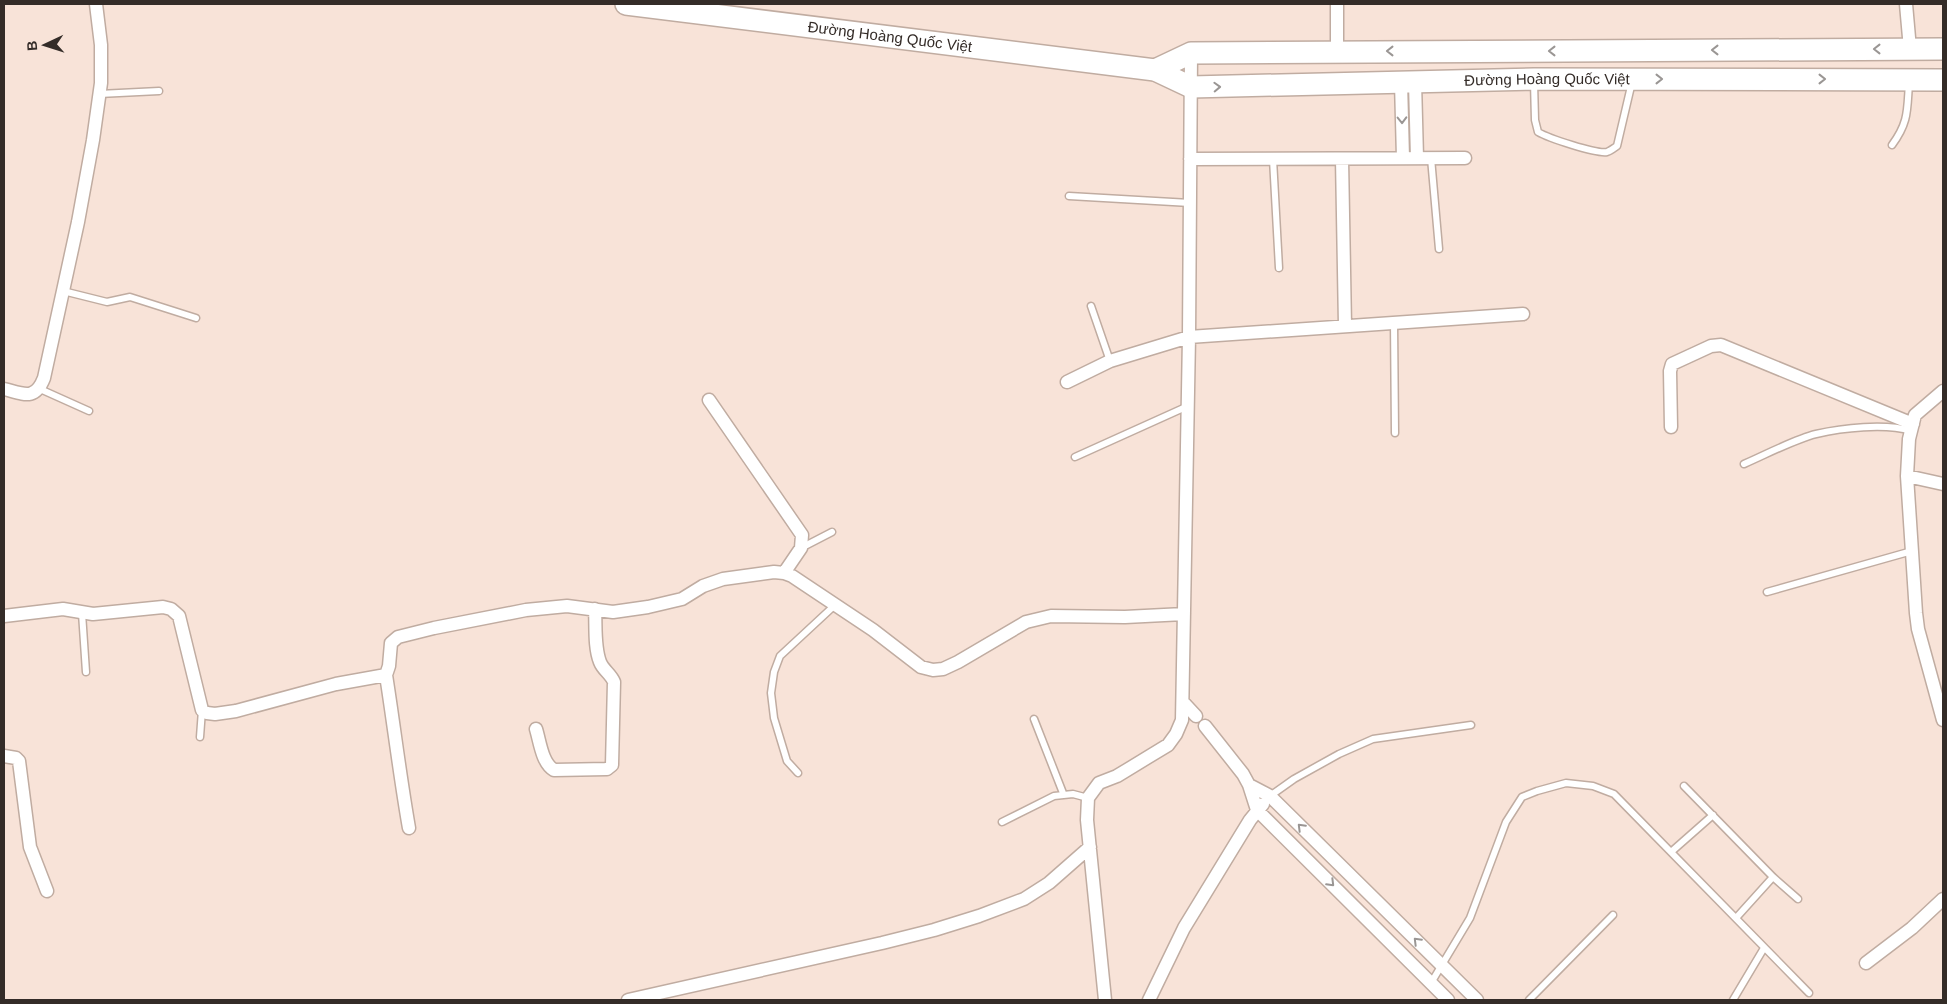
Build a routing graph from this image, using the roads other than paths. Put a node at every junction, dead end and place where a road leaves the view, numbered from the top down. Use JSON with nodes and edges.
{"nodes":[{"id":1,"x":96,"y":4,"type":"edge"},
{"id":2,"x":634,"y":4,"type":"edge"},
{"id":3,"x":1337,"y":4,"type":"edge"},
{"id":4,"x":1906,"y":4,"type":"edge"},
{"id":5,"x":1910,"y":49,"type":"junction"},
{"id":6,"x":1943,"y":49,"type":"edge"},
{"id":7,"x":1337,"y":52,"type":"junction"},
{"id":8,"x":1191,"y":53,"type":"junction"},
{"id":9,"x":1155,"y":70,"type":"junction"},
{"id":10,"x":1632,"y":78,"type":"junction"},
{"id":11,"x":1534,"y":79,"type":"junction"},
{"id":12,"x":1909,"y":80,"type":"junction"},
{"id":13,"x":1943,"y":80,"type":"edge"},
{"id":14,"x":1408,"y":82,"type":"junction"},
{"id":15,"x":1191,"y":87,"type":"junction"},
{"id":16,"x":158,"y":91,"type":"dead end"},
{"id":17,"x":99,"y":94,"type":"junction"},
{"id":18,"x":1892,"y":145,"type":"dead end"},
{"id":19,"x":1403,"y":158,"type":"junction"},
{"id":20,"x":1417,"y":158,"type":"junction"},
{"id":21,"x":1430,"y":158,"type":"junction"},
{"id":22,"x":1466,"y":158,"type":"dead end"},
{"id":23,"x":1190,"y":159,"type":"junction"},
{"id":24,"x":1273,"y":159,"type":"junction"},
{"id":25,"x":1342,"y":159,"type":"junction"},
{"id":26,"x":1069,"y":196,"type":"dead end"},
{"id":27,"x":1190,"y":203,"type":"junction"},
{"id":28,"x":1439,"y":249,"type":"dead end"},
{"id":29,"x":1279,"y":268,"type":"dead end"},
{"id":30,"x":63,"y":291,"type":"junction"},
{"id":31,"x":1091,"y":306,"type":"dead end"},
{"id":32,"x":1523,"y":314,"type":"dead end"},
{"id":33,"x":196,"y":318,"type":"dead end"},
{"id":34,"x":1394,"y":322,"type":"junction"},
{"id":35,"x":1345,"y":326,"type":"junction"},
{"id":36,"x":1189,"y":337,"type":"junction"},
{"id":37,"x":1110,"y":361,"type":"junction"},
{"id":38,"x":1067,"y":382,"type":"dead end"},
{"id":39,"x":4,"y":389,"type":"edge"},
{"id":40,"x":40,"y":389,"type":"junction"},
{"id":41,"x":1943,"y":391,"type":"edge"},
{"id":42,"x":709,"y":400,"type":"dead end"},
{"id":43,"x":1188,"y":406,"type":"junction"},
{"id":44,"x":89,"y":411,"type":"dead end"},
{"id":45,"x":1671,"y":427,"type":"dead end"},
{"id":46,"x":1912,"y":428,"type":"junction"},
{"id":47,"x":1395,"y":433,"type":"dead end"},
{"id":48,"x":1074,"y":457,"type":"dead end"},
{"id":49,"x":1744,"y":464,"type":"dead end"},
{"id":50,"x":1907,"y":476,"type":"junction"},
{"id":51,"x":1943,"y":484,"type":"edge"},
{"id":52,"x":832,"y":532,"type":"dead end"},
{"id":53,"x":801,"y":548,"type":"junction"},
{"id":54,"x":1912,"y":550,"type":"junction"},
{"id":55,"x":784,"y":573,"type":"junction"},
{"id":56,"x":1766,"y":592,"type":"dead end"},
{"id":57,"x":835,"y":605,"type":"junction"},
{"id":58,"x":595,"y":609,"type":"junction"},
{"id":59,"x":82,"y":613,"type":"junction"},
{"id":60,"x":1184,"y":614,"type":"junction"},
{"id":61,"x":4,"y":616,"type":"edge"},
{"id":62,"x":86,"y":672,"type":"dead end"},
{"id":63,"x":386,"y":675,"type":"junction"},
{"id":64,"x":1182,"y":702,"type":"junction"},
{"id":65,"x":1941,"y":706,"type":"edge"},
{"id":66,"x":202,"y":710,"type":"junction"},
{"id":67,"x":1196,"y":716,"type":"dead end"},
{"id":68,"x":1034,"y":719,"type":"dead end"},
{"id":69,"x":1943,"y":720,"type":"edge"},
{"id":70,"x":1471,"y":724,"type":"dead end"},
{"id":71,"x":1205,"y":726,"type":"dead end"},
{"id":72,"x":536,"y":730,"type":"dead end"},
{"id":73,"x":200,"y":737,"type":"dead end"},
{"id":74,"x":4,"y":756,"type":"edge"},
{"id":75,"x":798,"y":773,"type":"dead end"},
{"id":76,"x":1246,"y":780,"type":"junction"},
{"id":77,"x":1684,"y":786,"type":"dead end"},
{"id":78,"x":1063,"y":793,"type":"junction"},
{"id":79,"x":1270,"y":796,"type":"junction"},
{"id":80,"x":1088,"y":798,"type":"junction"},
{"id":81,"x":1257,"y":810,"type":"junction"},
{"id":82,"x":1713,"y":815,"type":"junction"},
{"id":83,"x":1002,"y":822,"type":"dead end"},
{"id":84,"x":409,"y":828,"type":"dead end"},
{"id":85,"x":1090,"y":847,"type":"junction"},
{"id":86,"x":1671,"y":852,"type":"junction"},
{"id":87,"x":1773,"y":878,"type":"junction"},
{"id":88,"x":48,"y":891,"type":"dead end"},
{"id":89,"x":1798,"y":899,"type":"dead end"},
{"id":90,"x":1943,"y":899,"type":"edge"},
{"id":91,"x":1613,"y":915,"type":"dead end"},
{"id":92,"x":1736,"y":918,"type":"junction"},
{"id":93,"x":1764,"y":948,"type":"junction"},
{"id":94,"x":1866,"y":963,"type":"dead end"},
{"id":95,"x":1442,"y":966,"type":"junction"},
{"id":96,"x":1431,"y":984,"type":"junction"},
{"id":97,"x":1809,"y":993,"type":"dead end"},
{"id":98,"x":628,"y":1000,"type":"edge"},
{"id":99,"x":1105,"y":1000,"type":"edge"},
{"id":100,"x":1149,"y":1000,"type":"edge"},
{"id":101,"x":1448,"y":1000,"type":"edge"},
{"id":102,"x":1477,"y":1000,"type":"edge"},
{"id":103,"x":1529,"y":1000,"type":"edge"},
{"id":104,"x":1733,"y":1000,"type":"edge"}],
"edges":[{"from":1,"to":17,"type":"street"},
{"from":2,"to":9,"type":"highway","name":"Đường Hoàng Quốc Việt"},
{"from":3,"to":7,"type":"street"},
{"from":4,"to":5,"type":"street"},
{"from":5,"to":6,"type":"highway","name":"Đường Hoàng Quốc Việt"},
{"from":5,"to":7,"type":"highway","name":"Đường Hoàng Quốc Việt","one_way":true},
{"from":7,"to":8,"type":"highway","name":"Đường Hoàng Quốc Việt"},
{"from":8,"to":9,"type":"highway","name":"Đường Hoàng Quốc Việt"},
{"from":8,"to":15,"type":"street"},
{"from":9,"to":15,"type":"highway","name":"Đường Hoàng Quốc Việt"},
{"from":10,"to":11,"type":"highway","name":"Đường Hoàng Quốc Việt"},
{"from":10,"to":11,"type":"lane"},
{"from":10,"to":12,"type":"highway","name":"Đường Hoàng Quốc Việt","one_way":true},
{"from":11,"to":14,"type":"highway","name":"Đường Hoàng Quốc Việt"},
{"from":12,"to":13,"type":"highway","name":"Đường Hoàng Quốc Việt"},
{"from":12,"to":18,"type":"lane"},
{"from":15,"to":14,"type":"highway","name":"Đường Hoàng Quốc Việt","one_way":true},
{"from":14,"to":19,"type":"street","one_way":true},
{"from":14,"to":20,"type":"street"},
{"from":15,"to":23,"type":"street"},
{"from":16,"to":17,"type":"lane"},
{"from":17,"to":30,"type":"street"},
{"from":19,"to":20,"type":"street"},
{"from":19,"to":25,"type":"street"},
{"from":20,"to":21,"type":"street"},
{"from":21,"to":22,"type":"street"},
{"from":21,"to":28,"type":"lane"},
{"from":23,"to":24,"type":"street"},
{"from":23,"to":27,"type":"street"},
{"from":24,"to":25,"type":"street"},
{"from":24,"to":29,"type":"lane"},
{"from":25,"to":35,"type":"street"},
{"from":26,"to":27,"type":"lane"},
{"from":27,"to":36,"type":"street"},
{"from":30,"to":33,"type":"lane"},
{"from":30,"to":40,"type":"street"},
{"from":31,"to":37,"type":"lane"},
{"from":32,"to":34,"type":"street"},
{"from":34,"to":35,"type":"street"},
{"from":34,"to":47,"type":"lane"},
{"from":35,"to":36,"type":"street"},
{"from":36,"to":37,"type":"street"},
{"from":36,"to":43,"type":"street"},
{"from":37,"to":38,"type":"street"},
{"from":39,"to":40,"type":"street"},
{"from":40,"to":44,"type":"lane"},
{"from":41,"to":46,"type":"street"},
{"from":42,"to":53,"type":"street"},
{"from":43,"to":48,"type":"lane"},
{"from":43,"to":60,"type":"street"},
{"from":45,"to":46,"type":"street"},
{"from":46,"to":49,"type":"lane"},
{"from":46,"to":50,"type":"street"},
{"from":50,"to":51,"type":"street"},
{"from":50,"to":54,"type":"street"},
{"from":52,"to":53,"type":"lane"},
{"from":53,"to":55,"type":"street"},
{"from":54,"to":56,"type":"lane"},
{"from":54,"to":65,"type":"street"},
{"from":55,"to":57,"type":"street"},
{"from":55,"to":58,"type":"street"},
{"from":57,"to":60,"type":"street"},
{"from":57,"to":75,"type":"lane"},
{"from":58,"to":63,"type":"street"},
{"from":58,"to":72,"type":"street"},
{"from":59,"to":61,"type":"street"},
{"from":59,"to":62,"type":"lane"},
{"from":59,"to":66,"type":"street"},
{"from":60,"to":64,"type":"street"},
{"from":63,"to":66,"type":"street"},
{"from":63,"to":84,"type":"street"},
{"from":64,"to":67,"type":"street"},
{"from":64,"to":80,"type":"street"},
{"from":65,"to":69,"type":"street"},
{"from":66,"to":73,"type":"lane"},
{"from":68,"to":78,"type":"lane"},
{"from":70,"to":79,"type":"lane"},
{"from":71,"to":76,"type":"street"},
{"from":74,"to":88,"type":"street"},
{"from":76,"to":79,"type":"street"},
{"from":76,"to":81,"type":"street"},
{"from":77,"to":82,"type":"lane"},
{"from":78,"to":80,"type":"lane"},
{"from":78,"to":83,"type":"lane"},
{"from":79,"to":81,"type":"street"},
{"from":95,"to":79,"type":"street","one_way":true},
{"from":80,"to":85,"type":"street"},
{"from":81,"to":96,"type":"street","one_way":true},
{"from":81,"to":100,"type":"street"},
{"from":82,"to":86,"type":"lane"},
{"from":82,"to":87,"type":"lane"},
{"from":85,"to":98,"type":"street"},
{"from":85,"to":99,"type":"street"},
{"from":86,"to":92,"type":"lane"},
{"from":86,"to":95,"type":"lane"},
{"from":87,"to":89,"type":"lane"},
{"from":87,"to":92,"type":"lane"},
{"from":90,"to":94,"type":"street"},
{"from":91,"to":103,"type":"lane"},
{"from":92,"to":93,"type":"lane"},
{"from":93,"to":97,"type":"lane"},
{"from":93,"to":104,"type":"lane"},
{"from":95,"to":96,"type":"lane"},
{"from":95,"to":102,"type":"street"},
{"from":96,"to":101,"type":"street"}]}
